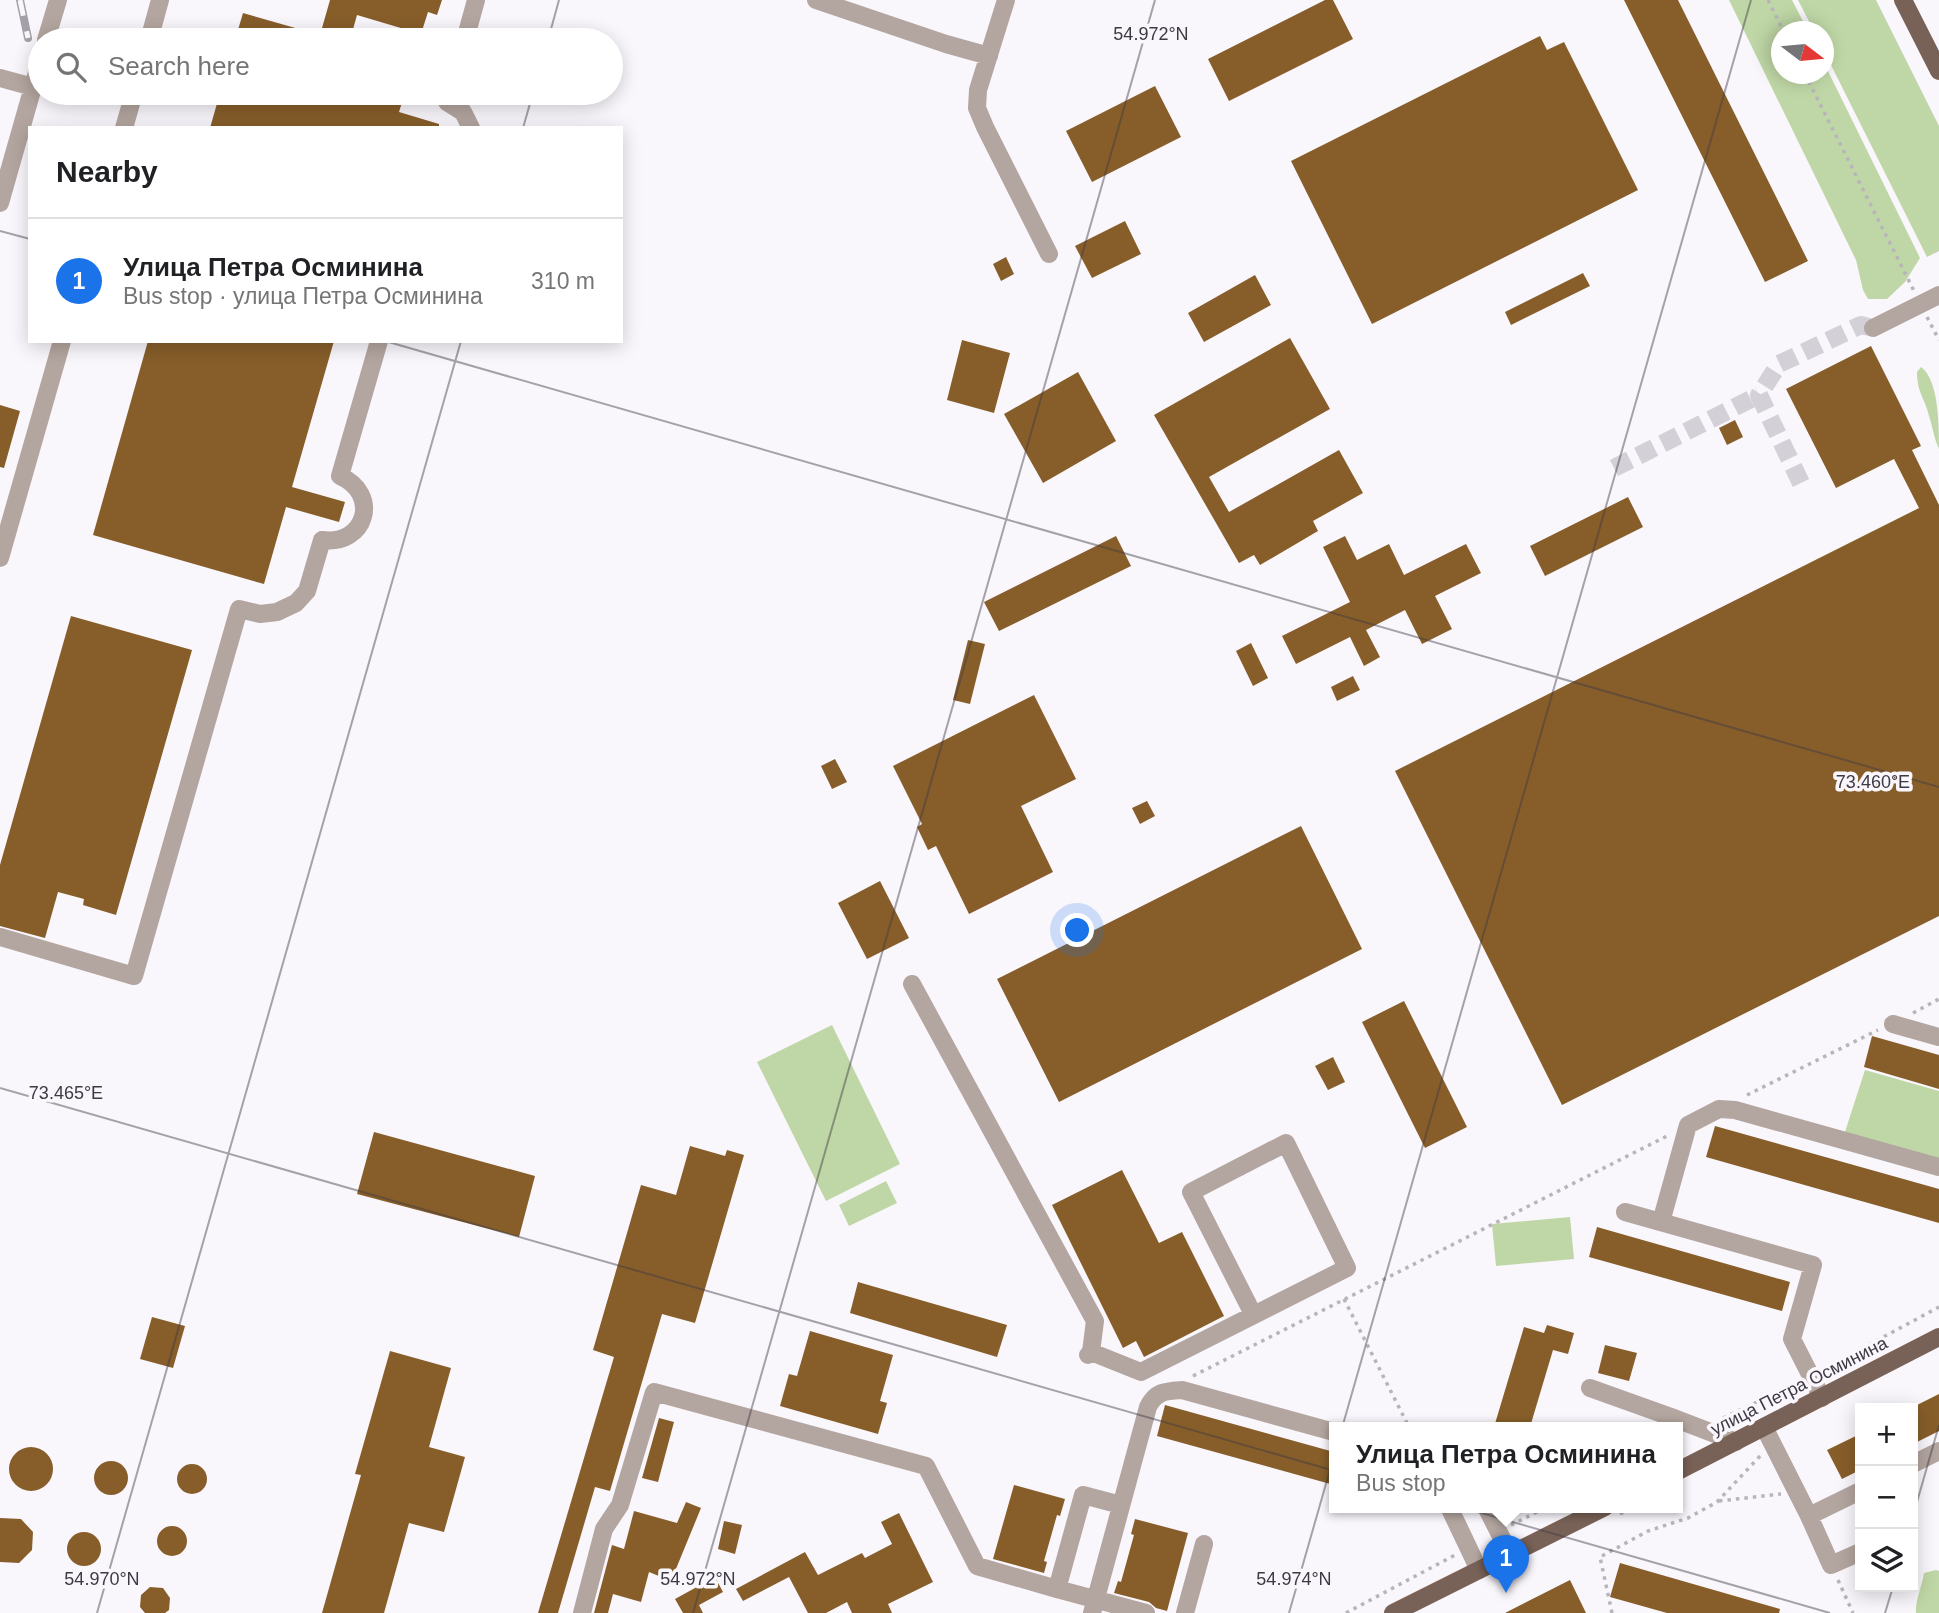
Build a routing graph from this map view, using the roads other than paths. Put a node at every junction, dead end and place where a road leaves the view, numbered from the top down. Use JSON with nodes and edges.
{"nodes":[{"id":1,"x":58,"y":0,"type":"edge"},
{"id":2,"x":160,"y":0,"type":"edge"},
{"id":3,"x":476,"y":0,"type":"edge"},
{"id":4,"x":816,"y":0,"type":"edge"},
{"id":5,"x":1006,"y":0,"type":"edge"},
{"id":6,"x":1903,"y":0,"type":"edge"},
{"id":7,"x":50,"y":28,"type":"edge"},
{"id":8,"x":152,"y":28,"type":"edge"},
{"id":9,"x":468,"y":28,"type":"edge"},
{"id":10,"x":989,"y":56,"type":"junction"},
{"id":11,"x":1939,"y":71,"type":"edge"},
{"id":12,"x":0,"y":78,"type":"edge"},
{"id":13,"x":28,"y":86,"type":"edge"},
{"id":14,"x":28,"y":105,"type":"edge"},
{"id":15,"x":131,"y":105,"type":"edge"},
{"id":16,"x":452,"y":105,"type":"edge"},
{"id":17,"x":125,"y":126,"type":"edge"},
{"id":18,"x":470,"y":126,"type":"edge"},
{"id":19,"x":0,"y":203,"type":"edge"},
{"id":20,"x":1049,"y":254,"type":"dead end"},
{"id":21,"x":1939,"y":295,"type":"edge"},
{"id":22,"x":1873,"y":328,"type":"tunnel mouth"},
{"id":23,"x":61,"y":343,"type":"edge"},
{"id":24,"x":378,"y":343,"type":"edge"},
{"id":25,"x":0,"y":558,"type":"edge"},
{"id":26,"x":0,"y":937,"type":"edge"},
{"id":27,"x":912,"y":984,"type":"dead end"},
{"id":28,"x":1893,"y":1024,"type":"road end"},
{"id":29,"x":1939,"y":1037,"type":"edge"},
{"id":30,"x":1939,"y":1167,"type":"edge"},
{"id":31,"x":1625,"y":1212,"type":"dead end"},
{"id":32,"x":1661,"y":1222,"type":"junction"},
{"id":33,"x":1253,"y":1314,"type":"junction"},
{"id":34,"x":1939,"y":1337,"type":"edge"},
{"id":35,"x":1590,"y":1388,"type":"dead end"},
{"id":36,"x":1822,"y":1398,"type":"junction"},
{"id":37,"x":1671,"y":1416,"type":"junction"},
{"id":38,"x":1660,"y":1422,"type":"edge"},
{"id":39,"x":1329,"y":1430,"type":"edge"},
{"id":40,"x":1768,"y":1435,"type":"junction"},
{"id":41,"x":1737,"y":1442,"type":"junction"},
{"id":42,"x":1939,"y":1451,"type":"edge"},
{"id":43,"x":1918,"y":1462,"type":"edge"},
{"id":44,"x":1683,"y":1469,"type":"edge"},
{"id":45,"x":1855,"y":1493,"type":"edge"},
{"id":46,"x":1121,"y":1506,"type":"junction"},
{"id":47,"x":1452,"y":1513,"type":"edge"},
{"id":48,"x":1490,"y":1513,"type":"edge"},
{"id":49,"x":1593,"y":1513,"type":"edge"},
{"id":50,"x":1809,"y":1516,"type":"junction"},
{"id":51,"x":1204,"y":1544,"type":"dead end"},
{"id":52,"x":1855,"y":1554,"type":"edge"},
{"id":53,"x":1510,"y":1555,"type":"junction"},
{"id":54,"x":1479,"y":1570,"type":"junction"},
{"id":55,"x":1057,"y":1589,"type":"junction"},
{"id":56,"x":1094,"y":1606,"type":"edge"},
{"id":57,"x":582,"y":1613,"type":"edge"},
{"id":58,"x":1146,"y":1613,"type":"edge"},
{"id":59,"x":1185,"y":1613,"type":"edge"},
{"id":60,"x":1393,"y":1613,"type":"edge"}],
"edges":[{"from":1,"to":7,"type":"street"},
{"from":2,"to":8,"type":"street"},
{"from":3,"to":9,"type":"street"},
{"from":4,"to":10,"type":"street"},
{"from":5,"to":10,"type":"street"},
{"from":6,"to":11,"type":"main road"},
{"from":10,"to":20,"type":"street"},
{"from":12,"to":13,"type":"street"},
{"from":14,"to":19,"type":"street"},
{"from":15,"to":17,"type":"street"},
{"from":16,"to":18,"type":"street"},
{"from":21,"to":22,"type":"street"},
{"from":23,"to":25,"type":"street"},
{"from":24,"to":26,"type":"street"},
{"from":27,"to":33,"type":"street"},
{"from":28,"to":29,"type":"street"},
{"from":30,"to":32,"type":"street"},
{"from":31,"to":32,"type":"street"},
{"from":32,"to":36,"type":"street"},
{"from":33,"to":33,"type":"street"},
{"from":34,"to":36,"type":"main road","name":"улица Петра Осминина"},
{"from":35,"to":37,"type":"street"},
{"from":36,"to":40,"type":"main road","name":"улица Петра Осминина"},
{"from":37,"to":38,"type":"street"},
{"from":37,"to":41,"type":"street"},
{"from":39,"to":46,"type":"street"},
{"from":40,"to":41,"type":"main road","name":"улица Петра Осминина"},
{"from":40,"to":50,"type":"street"},
{"from":41,"to":44,"type":"main road","name":"улица Петра Осминина"},
{"from":42,"to":43,"type":"street"},
{"from":45,"to":50,"type":"street"},
{"from":46,"to":55,"type":"street"},
{"from":46,"to":56,"type":"street"},
{"from":47,"to":54,"type":"street"},
{"from":48,"to":53,"type":"street"},
{"from":49,"to":53,"type":"main road"},
{"from":50,"to":52,"type":"street"},
{"from":51,"to":59,"type":"street"},
{"from":53,"to":54,"type":"main road"},
{"from":54,"to":60,"type":"main road"},
{"from":55,"to":56,"type":"street"},
{"from":55,"to":57,"type":"street"},
{"from":56,"to":58,"type":"street"}]}
